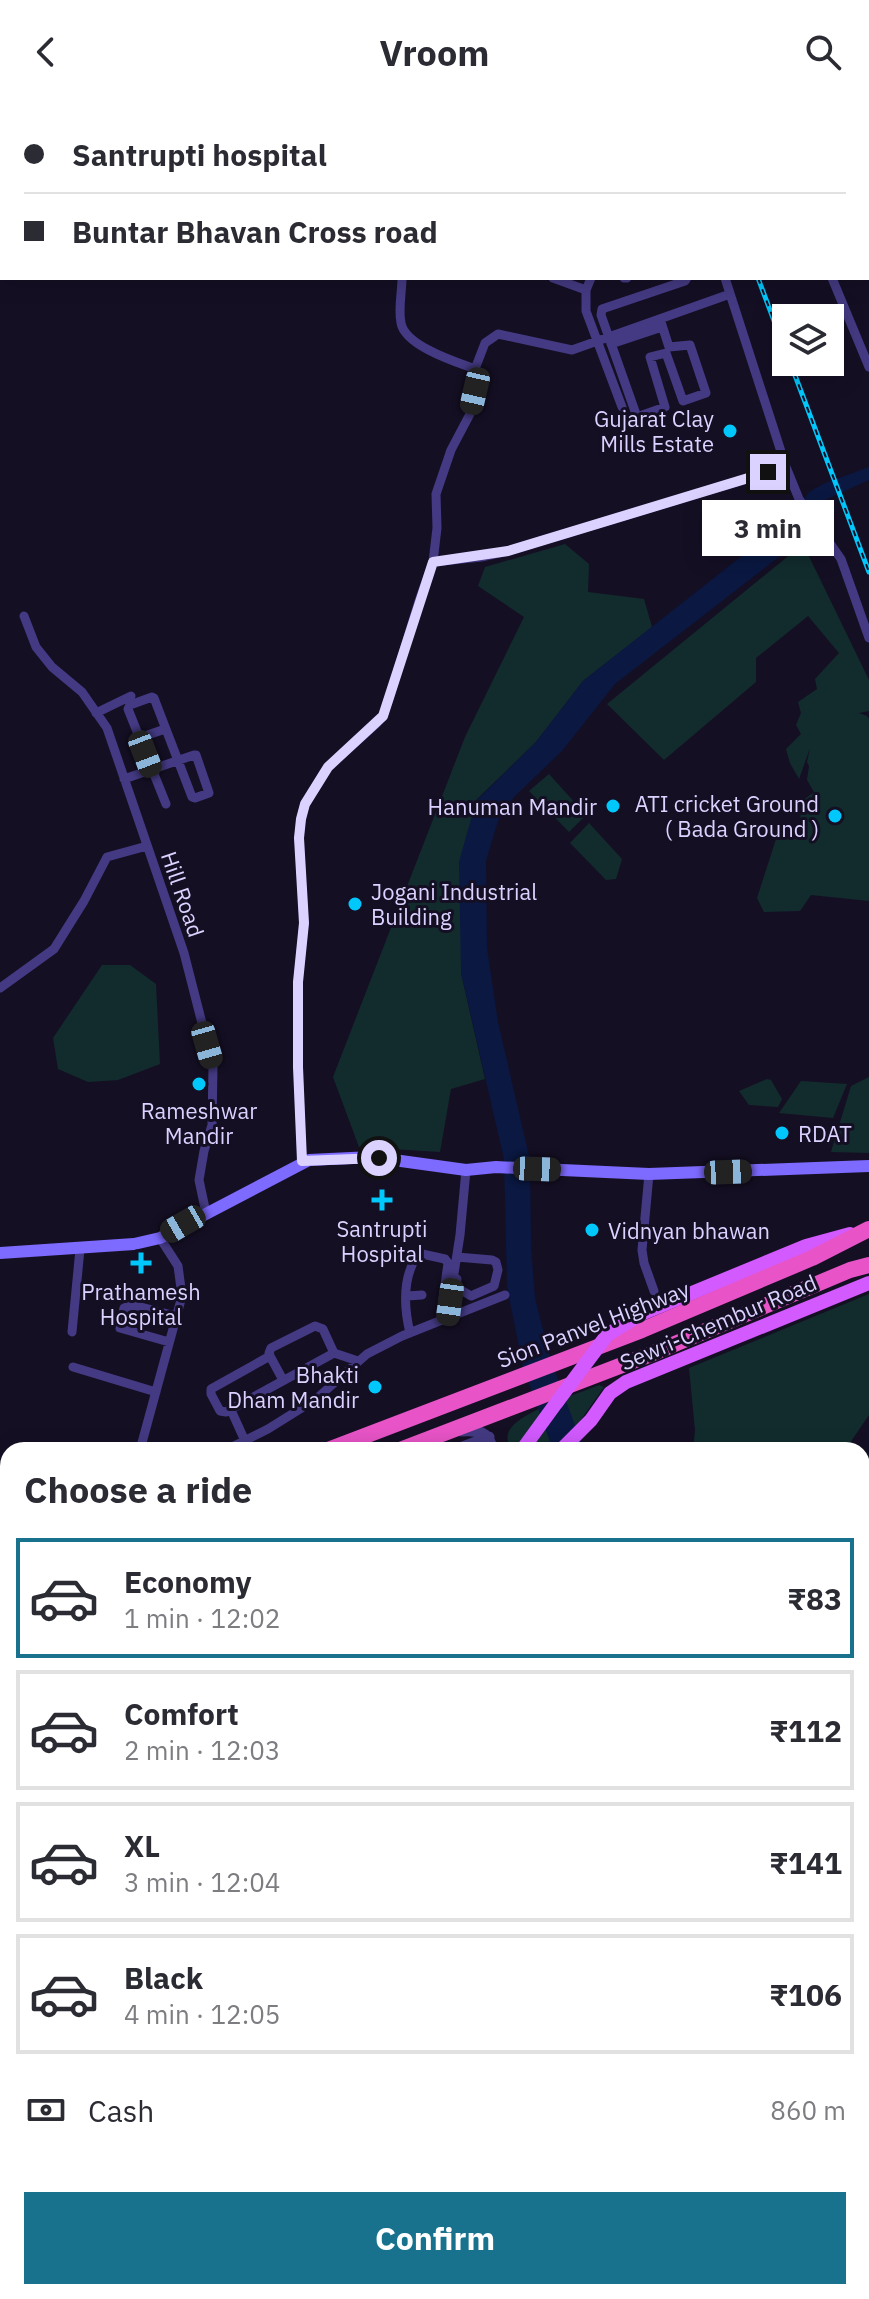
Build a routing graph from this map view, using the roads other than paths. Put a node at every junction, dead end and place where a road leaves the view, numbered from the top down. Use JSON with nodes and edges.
{"nodes":[{"id":1,"x":0,"y":214,"type":"edge"},
{"id":2,"x":0,"y":230,"type":"edge"},
{"id":3,"x":402,"y":280,"type":"edge"},
{"id":4,"x":558,"y":280,"type":"edge"},
{"id":5,"x":590,"y":280,"type":"edge"},
{"id":6,"x":686,"y":280,"type":"edge"},
{"id":7,"x":726,"y":280,"type":"edge"},
{"id":8,"x":833,"y":280,"type":"edge"},
{"id":9,"x":586,"y":290,"type":"junction"},
{"id":10,"x":730,"y":294,"type":"junction"},
{"id":11,"x":661,"y":323,"type":"junction"},
{"id":12,"x":606,"y":341,"type":"junction"},
{"id":13,"x":869,"y":367,"type":"edge"},
{"id":14,"x":475,"y":369,"type":"junction"},
{"id":15,"x":622,"y":407,"type":"dead end"},
{"id":16,"x":786,"y":467,"type":"junction"},
{"id":17,"x":433,"y":562,"type":"junction"},
{"id":18,"x":24,"y":616,"type":"dead end"},
{"id":19,"x":869,"y":638,"type":"edge"},
{"id":20,"x":92,"y":694,"type":"dead end"},
{"id":21,"x":131,"y":696,"type":"dead end"},
{"id":22,"x":98,"y":712,"type":"junction"},
{"id":23,"x":165,"y":729,"type":"junction"},
{"id":24,"x":139,"y":738,"type":"junction"},
{"id":25,"x":178,"y":761,"type":"junction"},
{"id":26,"x":152,"y":770,"type":"junction"},
{"id":27,"x":124,"y":779,"type":"junction"},
{"id":28,"x":166,"y":804,"type":"dead end"},
{"id":29,"x":147,"y":846,"type":"junction"},
{"id":30,"x":0,"y":988,"type":"edge"},
{"id":31,"x":302,"y":1161,"type":"junction"},
{"id":32,"x":869,"y":1166,"type":"edge"},
{"id":33,"x":466,"y":1170,"type":"junction"},
{"id":34,"x":649,"y":1174,"type":"junction"},
{"id":35,"x":206,"y":1213,"type":"junction"},
{"id":36,"x":866,"y":1230,"type":"edge"},
{"id":37,"x":160,"y":1238,"type":"junction"},
{"id":38,"x":80,"y":1249,"type":"junction"},
{"id":39,"x":0,"y":1253,"type":"edge"},
{"id":40,"x":459,"y":1257,"type":"junction"},
{"id":41,"x":869,"y":1265,"type":"edge"},
{"id":42,"x":869,"y":1283,"type":"edge"},
{"id":43,"x":448,"y":1285,"type":"junction"},
{"id":44,"x":482,"y":1291,"type":"junction"},
{"id":45,"x":654,"y":1291,"type":"dead end"},
{"id":46,"x":422,"y":1295,"type":"dead end"},
{"id":47,"x":505,"y":1295,"type":"dead end"},
{"id":48,"x":407,"y":1296,"type":"junction"},
{"id":49,"x":443,"y":1299,"type":"dead end"},
{"id":50,"x":486,"y":1303,"type":"junction"},
{"id":51,"x":176,"y":1316,"type":"junction"},
{"id":52,"x":447,"y":1318,"type":"junction"},
{"id":53,"x":72,"y":1332,"type":"dead end"},
{"id":54,"x":410,"y":1333,"type":"junction"},
{"id":55,"x":169,"y":1342,"type":"junction"},
{"id":56,"x":334,"y":1353,"type":"junction"},
{"id":57,"x":651,"y":1354,"type":"junction"},
{"id":58,"x":270,"y":1356,"type":"junction"},
{"id":59,"x":358,"y":1361,"type":"junction"},
{"id":60,"x":73,"y":1367,"type":"dead end"},
{"id":61,"x":283,"y":1380,"type":"junction"},
{"id":62,"x":156,"y":1392,"type":"junction"},
{"id":63,"x":610,"y":1393,"type":"junction"},
{"id":64,"x":231,"y":1410,"type":"junction"},
{"id":65,"x":447,"y":1432,"type":"junction"},
{"id":66,"x":489,"y":1437,"type":"junction"},
{"id":67,"x":245,"y":1441,"type":"joint"},
{"id":68,"x":142,"y":1442,"type":"edge"},
{"id":69,"x":349,"y":1442,"type":"edge"},
{"id":70,"x":421,"y":1442,"type":"edge"},
{"id":71,"x":476,"y":1442,"type":"edge"},
{"id":72,"x":490,"y":1442,"type":"edge"},
{"id":73,"x":528,"y":1442,"type":"edge"},
{"id":74,"x":569,"y":1442,"type":"edge"}],
"edges":[{"from":1,"to":2,"type":"street"},
{"from":3,"to":14,"type":"street"},
{"from":4,"to":9,"type":"street"},
{"from":5,"to":9,"type":"street"},
{"from":6,"to":12,"type":"street"},
{"from":7,"to":10,"type":"street"},
{"from":8,"to":13,"type":"street"},
{"from":9,"to":12,"type":"street"},
{"from":10,"to":11,"type":"street"},
{"from":10,"to":16,"type":"street"},
{"from":11,"to":12,"type":"street"},
{"from":11,"to":12,"type":"street"},
{"from":12,"to":14,"type":"street"},
{"from":12,"to":15,"type":"street"},
{"from":14,"to":17,"type":"street"},
{"from":16,"to":17,"type":"street"},
{"from":16,"to":19,"type":"street"},
{"from":17,"to":31,"type":"street"},
{"from":18,"to":22,"type":"street","name":"Hill Road"},
{"from":20,"to":22,"type":"street"},
{"from":21,"to":22,"type":"street"},
{"from":22,"to":27,"type":"street","name":"Hill Road"},
{"from":23,"to":24,"type":"street"},
{"from":23,"to":24,"type":"street"},
{"from":23,"to":25,"type":"street"},
{"from":24,"to":26,"type":"street"},
{"from":25,"to":25,"type":"street"},
{"from":25,"to":26,"type":"street"},
{"from":26,"to":27,"type":"street"},
{"from":26,"to":28,"type":"street"},
{"from":27,"to":29,"type":"street","name":"Hill Road"},
{"from":29,"to":30,"type":"street"},
{"from":29,"to":35,"type":"street","name":"Hill Road"},
{"from":31,"to":33,"type":"main road"},
{"from":31,"to":35,"type":"main road"},
{"from":32,"to":34,"type":"main road"},
{"from":33,"to":34,"type":"main road"},
{"from":33,"to":40,"type":"street"},
{"from":34,"to":45,"type":"street"},
{"from":35,"to":37,"type":"main road"},
{"from":36,"to":69,"type":"highway","name":"Sion Panvel Highway"},
{"from":36,"to":73,"type":"main road","bridge":true},
{"from":37,"to":38,"type":"main road"},
{"from":37,"to":51,"type":"street"},
{"from":38,"to":39,"type":"main road"},
{"from":38,"to":53,"type":"street"},
{"from":40,"to":43,"type":"street"},
{"from":40,"to":44,"type":"street"},
{"from":40,"to":44,"type":"street"},
{"from":41,"to":57,"type":"highway"},
{"from":42,"to":63,"type":"main road","name":"Sewri-Chembur Road"},
{"from":43,"to":48,"type":"street"},
{"from":43,"to":49,"type":"street"},
{"from":43,"to":52,"type":"street"},
{"from":44,"to":50,"type":"street"},
{"from":46,"to":48,"type":"street"},
{"from":47,"to":50,"type":"street"},
{"from":48,"to":54,"type":"street"},
{"from":50,"to":52,"type":"street"},
{"from":51,"to":55,"type":"street"},
{"from":51,"to":55,"type":"street"},
{"from":52,"to":54,"type":"street"},
{"from":54,"to":59,"type":"street"},
{"from":55,"to":62,"type":"street"},
{"from":56,"to":58,"type":"street"},
{"from":56,"to":59,"type":"street"},
{"from":56,"to":61,"type":"street"},
{"from":57,"to":63,"type":"main road"},
{"from":57,"to":65,"type":"highway"},
{"from":58,"to":61,"type":"street"},
{"from":58,"to":64,"type":"street"},
{"from":59,"to":67,"type":"street"},
{"from":60,"to":62,"type":"street"},
{"from":61,"to":64,"type":"street"},
{"from":62,"to":68,"type":"street"},
{"from":63,"to":74,"type":"main road","name":"Sewri-Chembur Road"},
{"from":64,"to":67,"type":"street"},
{"from":65,"to":66,"type":"street"},
{"from":65,"to":70,"type":"highway"},
{"from":66,"to":71,"type":"street"},
{"from":66,"to":72,"type":"street"}]}
